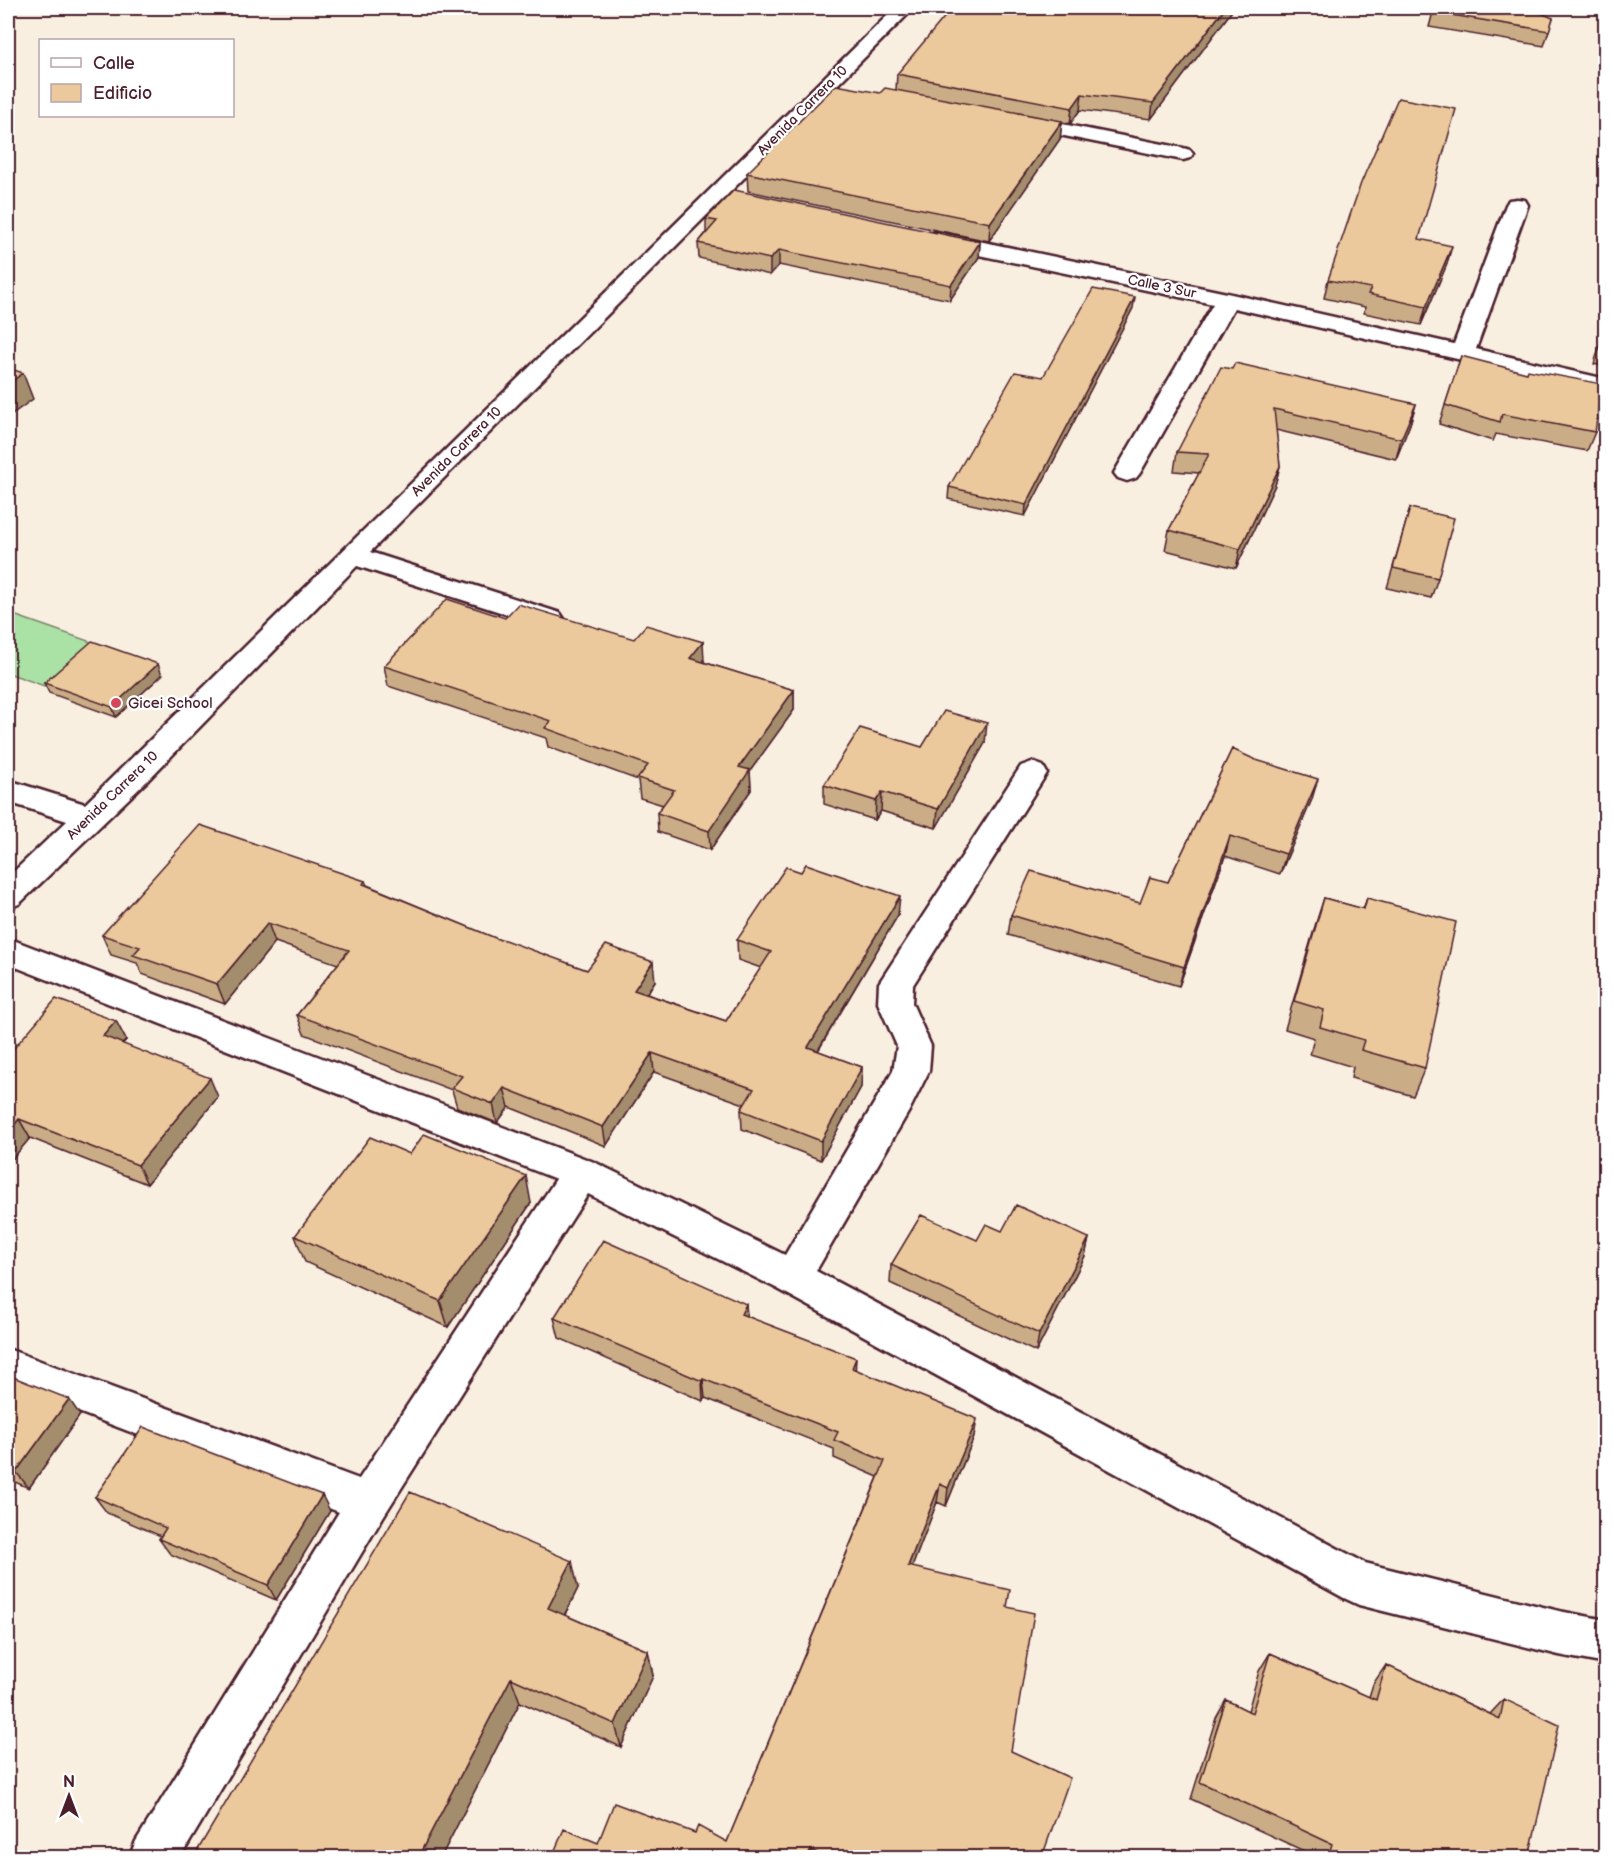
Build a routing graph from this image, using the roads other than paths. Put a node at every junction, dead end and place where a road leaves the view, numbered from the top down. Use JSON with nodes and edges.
{"nodes":[{"id":1,"x":905,"y":8,"type":"edge"},
{"id":2,"x":827,"y":85,"type":"junction"},
{"id":3,"x":850,"y":89,"type":"edge"},
{"id":4,"x":999,"y":118,"type":"edge"},
{"id":5,"x":1183,"y":154,"type":"dead end"},
{"id":6,"x":1517,"y":205,"type":"dead end"},
{"id":7,"x":913,"y":234,"type":"edge"},
{"id":8,"x":1227,"y":300,"type":"junction"},
{"id":9,"x":1462,"y":354,"type":"junction"},
{"id":10,"x":1605,"y":386,"type":"edge"},
{"id":11,"x":1127,"y":473,"type":"dead end"},
{"id":12,"x":352,"y":555,"type":"junction"},
{"id":13,"x":550,"y":619,"type":"edge"},
{"id":14,"x":1032,"y":773,"type":"dead end"},
{"id":15,"x":8,"y":791,"type":"edge"},
{"id":16,"x":89,"y":817,"type":"junction"},
{"id":17,"x":8,"y":896,"type":"edge"},
{"id":18,"x":8,"y":951,"type":"edge"},
{"id":19,"x":580,"y":1173,"type":"junction"},
{"id":20,"x":792,"y":1277,"type":"junction"},
{"id":21,"x":8,"y":1367,"type":"edge"},
{"id":22,"x":368,"y":1503,"type":"junction"},
{"id":23,"x":1605,"y":1642,"type":"edge"},
{"id":24,"x":153,"y":1857,"type":"edge"}],
"edges":[{"from":1,"to":2,"type":"street","name":"Avenida Carrera 10"},
{"from":2,"to":3,"type":"street"},
{"from":2,"to":12,"type":"street","name":"Avenida Carrera 10"},
{"from":4,"to":5,"type":"street"},
{"from":6,"to":9,"type":"street"},
{"from":7,"to":8,"type":"street","name":"Calle 3 Sur"},
{"from":8,"to":9,"type":"street","name":"Calle 3 Sur"},
{"from":8,"to":11,"type":"street"},
{"from":9,"to":10,"type":"street","name":"Calle 3 Sur"},
{"from":12,"to":13,"type":"street"},
{"from":12,"to":16,"type":"street","name":"Avenida Carrera 10"},
{"from":14,"to":20,"type":"street"},
{"from":15,"to":16,"type":"street"},
{"from":16,"to":17,"type":"street","name":"Avenida Carrera 10"},
{"from":18,"to":19,"type":"street"},
{"from":19,"to":20,"type":"street"},
{"from":19,"to":22,"type":"street"},
{"from":20,"to":23,"type":"street"},
{"from":21,"to":22,"type":"street"},
{"from":22,"to":24,"type":"street"}]}
